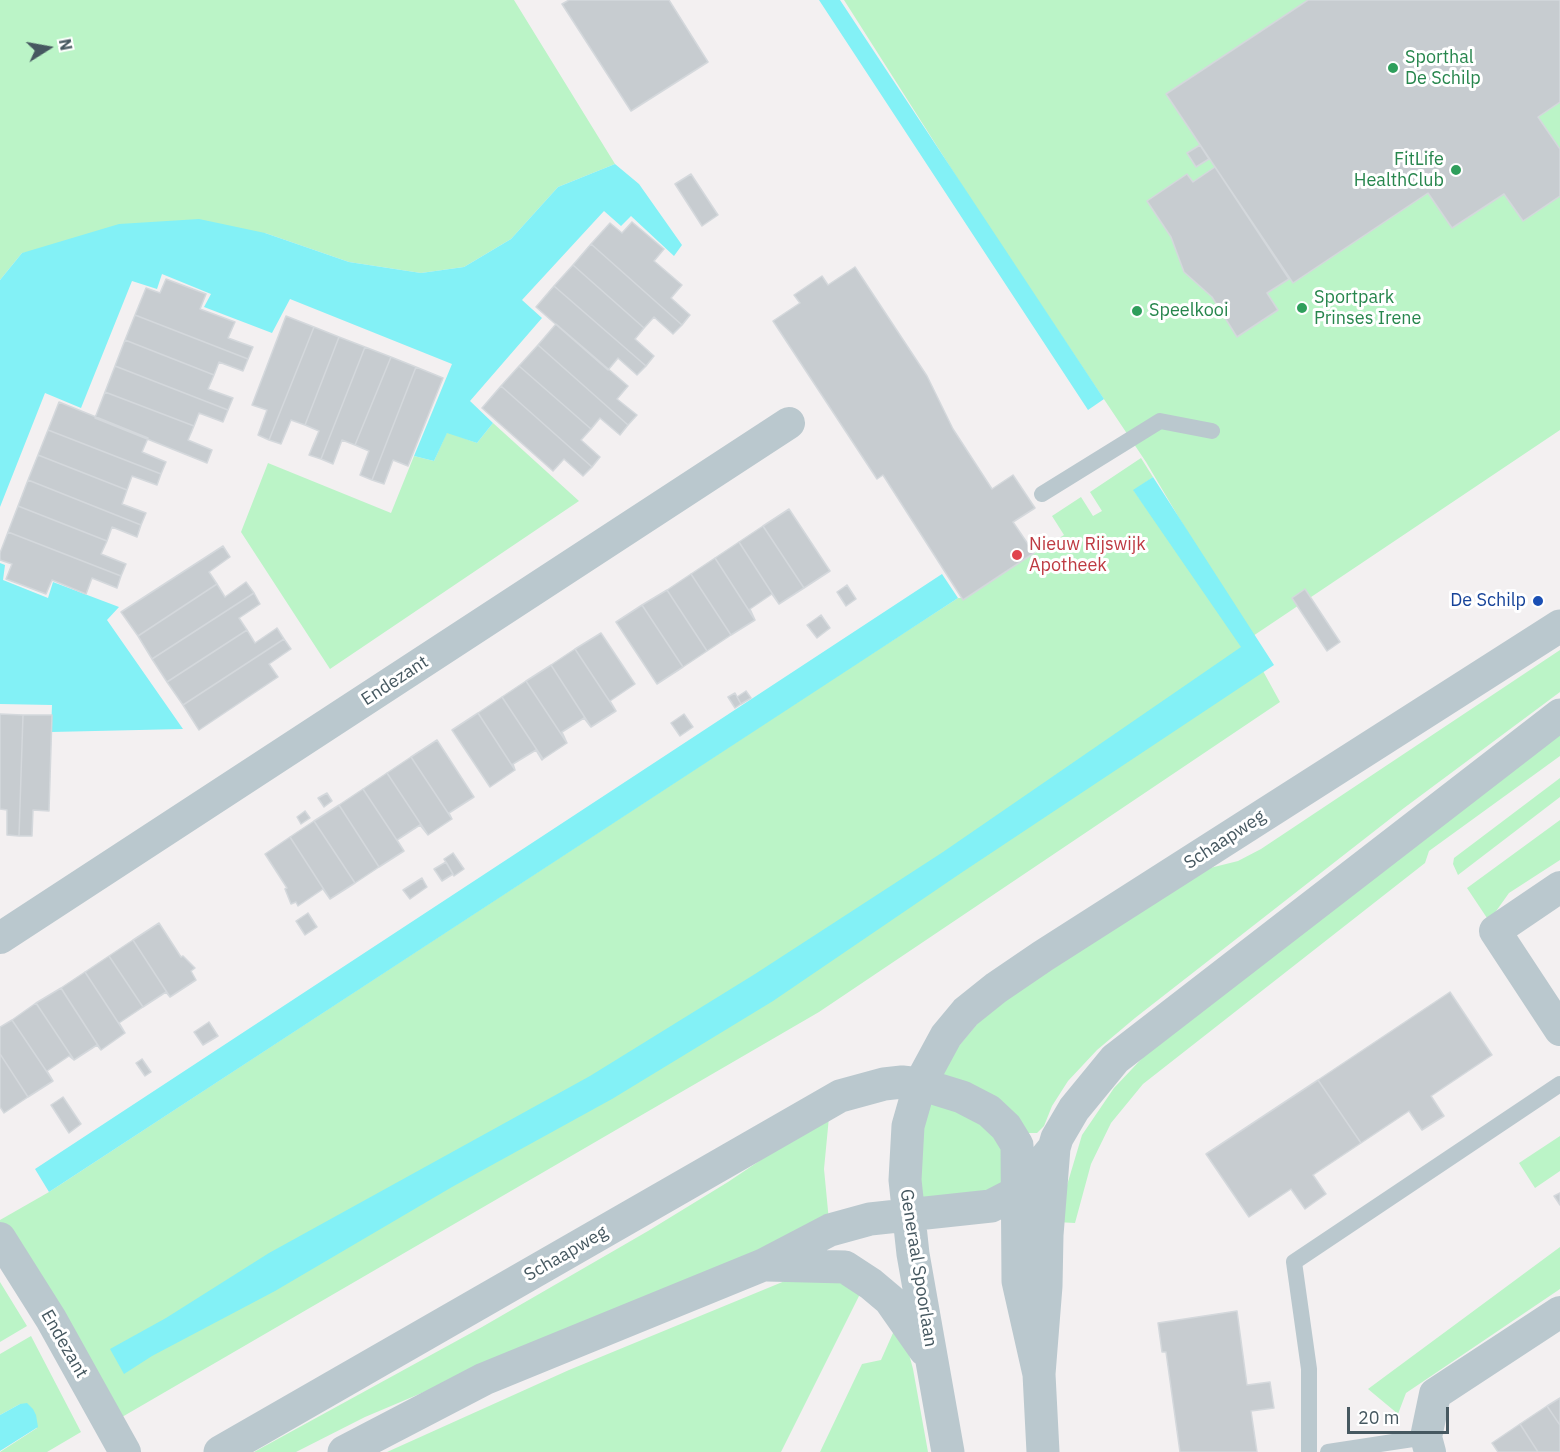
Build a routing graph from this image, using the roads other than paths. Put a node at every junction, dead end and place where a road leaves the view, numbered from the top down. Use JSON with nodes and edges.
{"nodes":[{"id":1,"x":789,"y":423,"type":"dead end"},
{"id":2,"x":1212,"y":431,"type":"dead end"},
{"id":3,"x":1042,"y":494,"type":"dead end"},
{"id":4,"x":1560,"y":626,"type":"edge"},
{"id":5,"x":1560,"y":716,"type":"edge"},
{"id":6,"x":1560,"y":887,"type":"edge"},
{"id":7,"x":0,"y":938,"type":"edge"},
{"id":8,"x":1560,"y":1030,"type":"edge"},
{"id":9,"x":920,"y":1084,"type":"junction"},
{"id":10,"x":1560,"y":1084,"type":"edge"},
{"id":11,"x":1054,"y":1148,"type":"junction"},
{"id":12,"x":1018,"y":1192,"type":"junction"},
{"id":13,"x":908,"y":1215,"type":"junction"},
{"id":14,"x":0,"y":1238,"type":"edge"},
{"id":15,"x":763,"y":1265,"type":"junction"},
{"id":16,"x":1560,"y":1312,"type":"edge"},
{"id":17,"x":933,"y":1363,"type":"junction"},
{"id":18,"x":1039,"y":1374,"type":"junction"},
{"id":19,"x":1428,"y":1444,"type":"edge"},
{"id":20,"x":125,"y":1452,"type":"edge"},
{"id":21,"x":220,"y":1452,"type":"edge"},
{"id":22,"x":344,"y":1452,"type":"edge"},
{"id":23,"x":948,"y":1452,"type":"edge"},
{"id":24,"x":1043,"y":1452,"type":"edge"},
{"id":25,"x":1309,"y":1452,"type":"edge"},
{"id":26,"x":1328,"y":1452,"type":"edge"}],
"edges":[{"from":1,"to":7,"type":"street","name":"Endezant"},
{"from":2,"to":3,"type":"lane"},
{"from":4,"to":9,"type":"street","name":"Schaapweg"},
{"from":5,"to":11,"type":"street"},
{"from":6,"to":8,"type":"street"},
{"from":9,"to":12,"type":"street","name":"Schaapweg"},
{"from":9,"to":13,"type":"street","name":"Generaal Spoorlaan"},
{"from":9,"to":21,"type":"street","name":"Schaapweg"},
{"from":10,"to":25,"type":"lane"},
{"from":11,"to":12,"type":"street"},
{"from":11,"to":18,"type":"street"},
{"from":12,"to":13,"type":"street"},
{"from":12,"to":18,"type":"street","name":"Schaapweg"},
{"from":13,"to":15,"type":"street"},
{"from":13,"to":17,"type":"street","name":"Generaal Spoorlaan"},
{"from":14,"to":20,"type":"street","name":"Endezant"},
{"from":15,"to":17,"type":"street"},
{"from":15,"to":22,"type":"street"},
{"from":16,"to":19,"type":"street"},
{"from":17,"to":23,"type":"street","name":"Generaal Spoorlaan"},
{"from":18,"to":24,"type":"street"},
{"from":19,"to":26,"type":"lane"}]}
